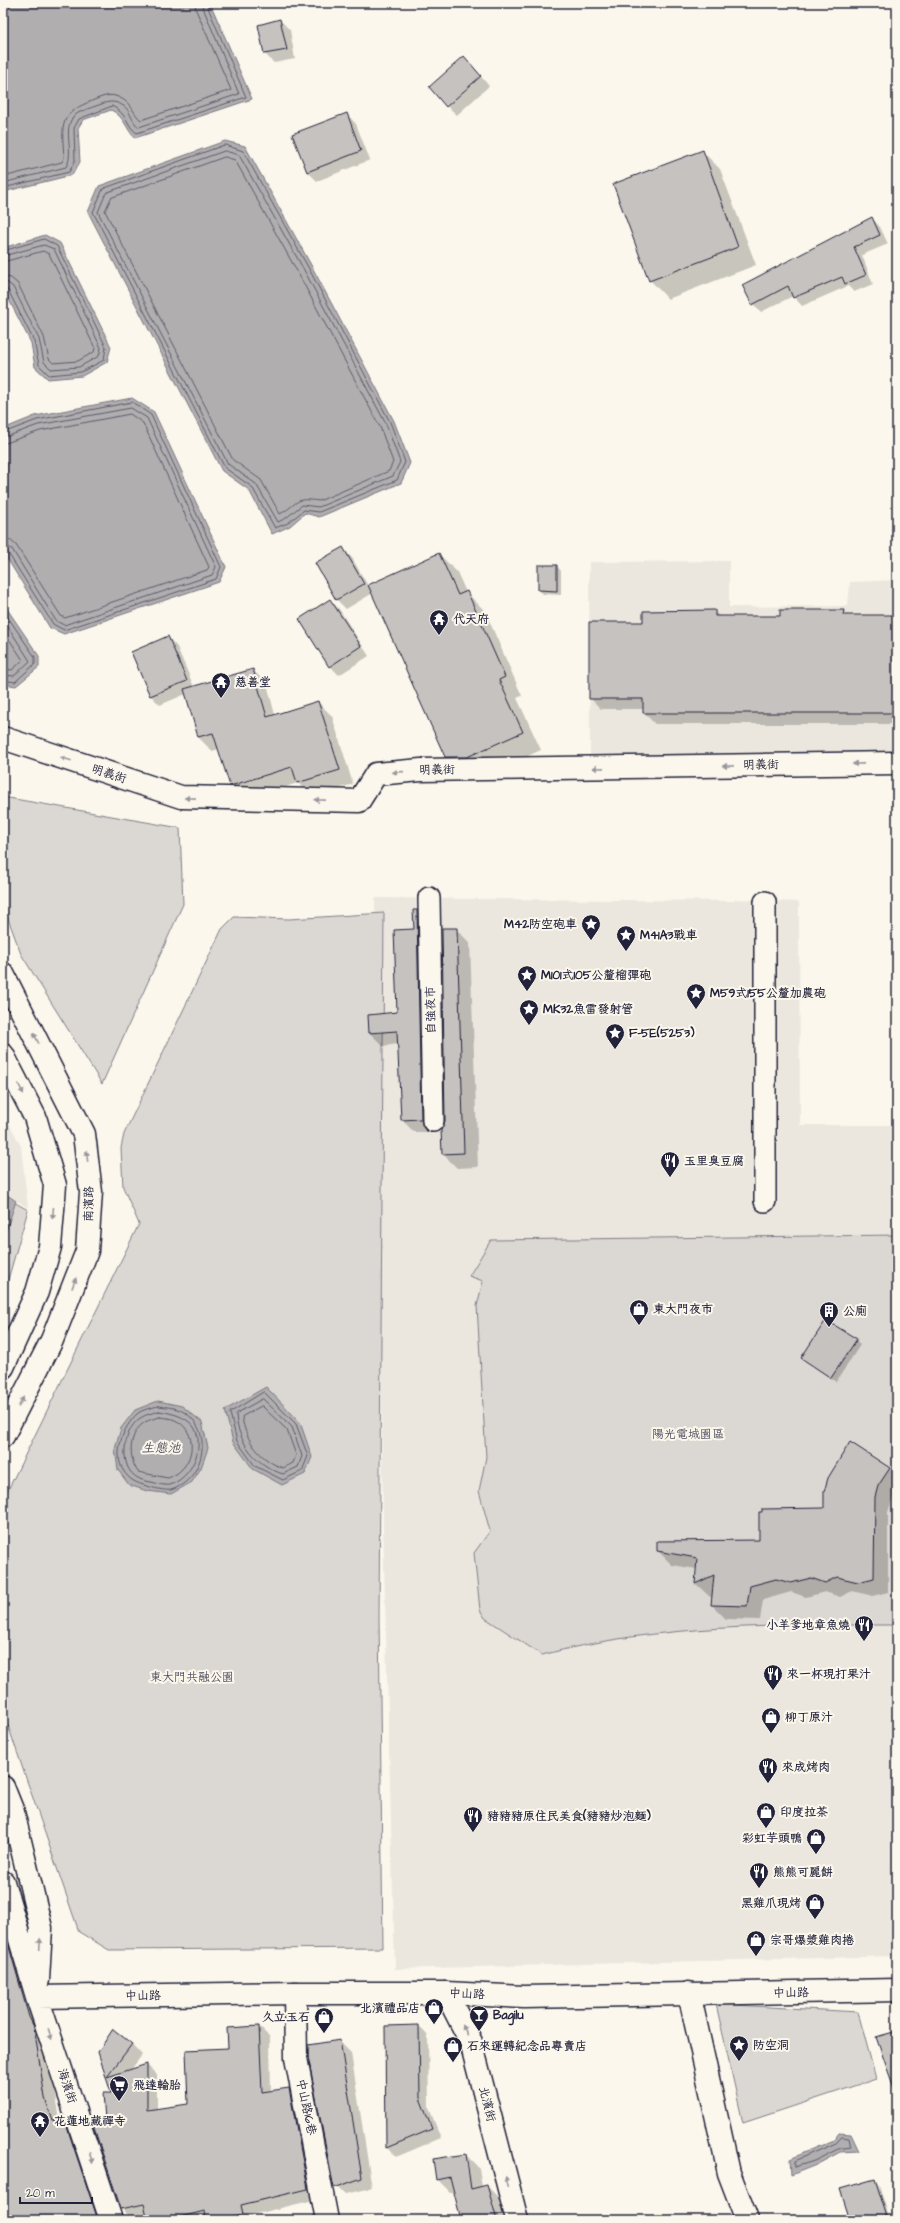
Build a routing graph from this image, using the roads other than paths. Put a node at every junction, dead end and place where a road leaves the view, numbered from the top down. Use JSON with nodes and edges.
{"nodes":[{"id":1,"x":3,"y":738,"type":"edge"},
{"id":2,"x":897,"y":763,"type":"edge"},
{"id":3,"x":429,"y":898,"type":"dead end"},
{"id":4,"x":765,"y":902,"type":"dead end"},
{"id":5,"x":3,"y":974,"type":"edge"},
{"id":6,"x":3,"y":1055,"type":"edge"},
{"id":7,"x":432,"y":1121,"type":"dead end"},
{"id":8,"x":765,"y":1201,"type":"dead end"},
{"id":9,"x":3,"y":1367,"type":"edge"},
{"id":10,"x":3,"y":1436,"type":"edge"},
{"id":11,"x":3,"y":1787,"type":"edge"},
{"id":12,"x":3,"y":1882,"type":"edge"},
{"id":13,"x":897,"y":1990,"type":"edge"},
{"id":14,"x":295,"y":1993,"type":"junction"},
{"id":15,"x":446,"y":1993,"type":"junction"},
{"id":16,"x":689,"y":1993,"type":"junction"},
{"id":17,"x":37,"y":1997,"type":"junction"},
{"id":18,"x":111,"y":2220,"type":"edge"},
{"id":19,"x":327,"y":2220,"type":"edge"},
{"id":20,"x":516,"y":2220,"type":"edge"},
{"id":21,"x":747,"y":2220,"type":"edge"}],
"edges":[{"from":2,"to":1,"type":"main road","name":"明義街","one_way":true},
{"from":3,"to":7,"type":"street","name":"自強夜市"},
{"from":4,"to":8,"type":"street"},
{"from":10,"to":5,"type":"main road","name":"南濱路","one_way":true},
{"from":6,"to":9,"type":"main road","one_way":true},
{"from":17,"to":11,"type":"main road","name":"海濱街","one_way":true},
{"from":12,"to":17,"type":"main road","name":"海濱街"},
{"from":13,"to":16,"type":"main road","name":"中山路"},
{"from":14,"to":15,"type":"main road","name":"中山路"},
{"from":14,"to":17,"type":"main road","name":"中山路"},
{"from":14,"to":19,"type":"main road","name":"中山路16巷"},
{"from":15,"to":16,"type":"main road","name":"中山路"},
{"from":20,"to":15,"type":"main road","name":"北濱街","one_way":true},
{"from":16,"to":21,"type":"main road"},
{"from":17,"to":18,"type":"main road","name":"海濱街","one_way":true}]}
